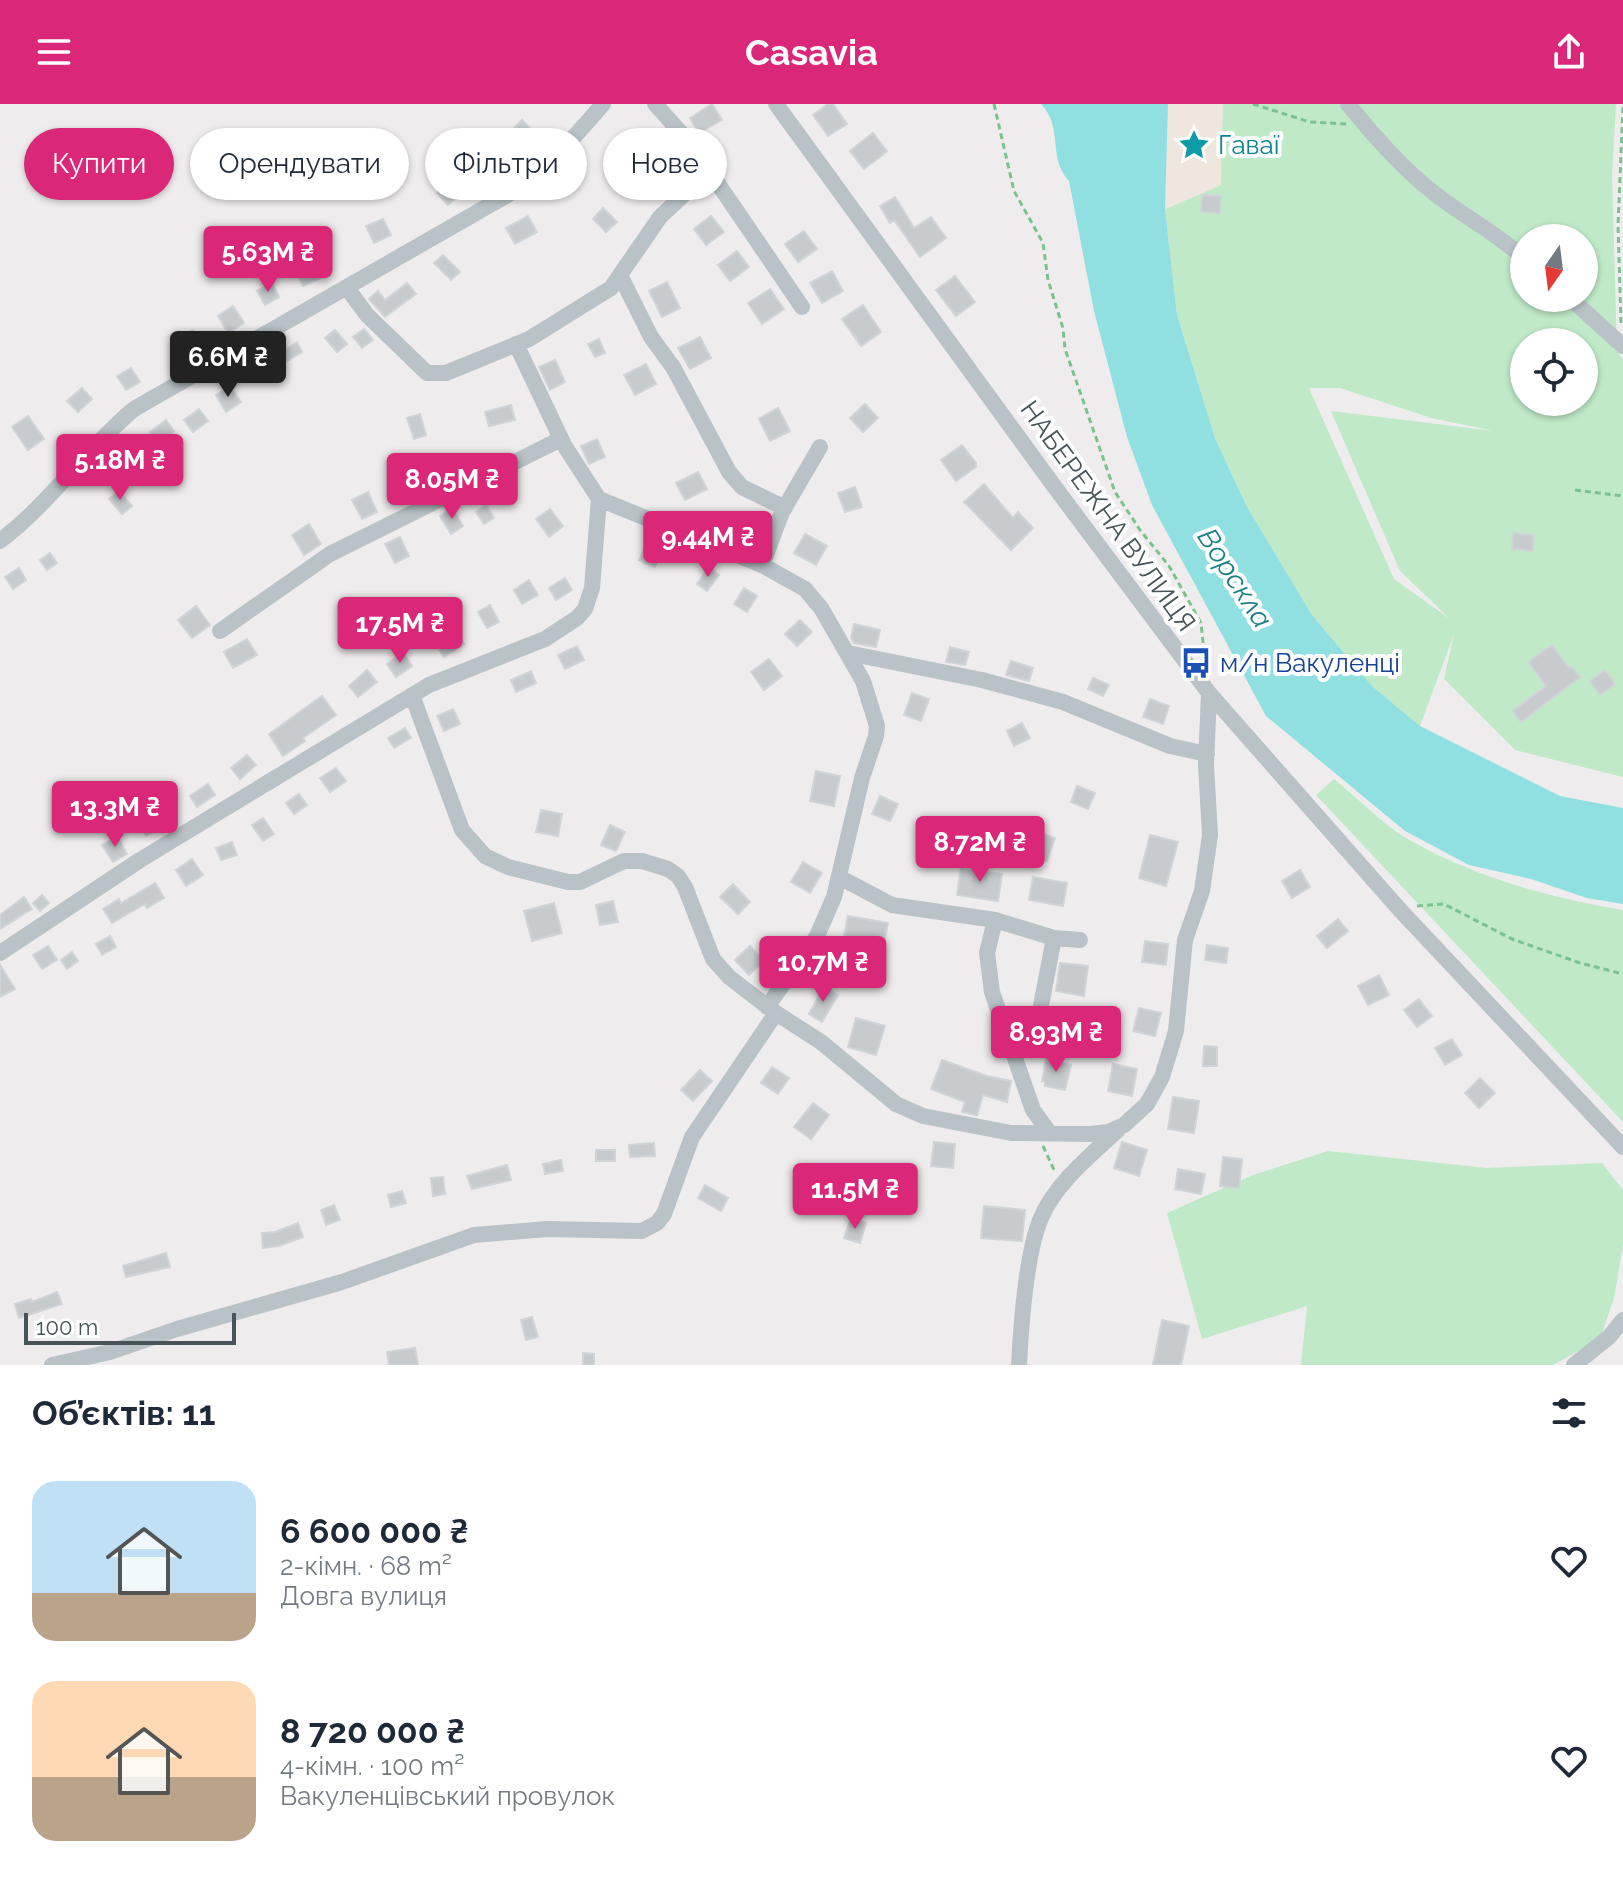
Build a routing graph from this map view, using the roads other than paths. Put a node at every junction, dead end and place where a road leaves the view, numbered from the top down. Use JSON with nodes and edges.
{"nodes":[{"id":1,"x":603,"y":104,"type":"edge"},
{"id":2,"x":655,"y":104,"type":"edge"},
{"id":3,"x":776,"y":104,"type":"edge"},
{"id":4,"x":1348,"y":104,"type":"edge"},
{"id":5,"x":677,"y":128,"type":"edge"},
{"id":6,"x":727,"y":195,"type":"edge"},
{"id":7,"x":678,"y":200,"type":"edge"},
{"id":8,"x":1510,"y":246,"type":"edge"},
{"id":9,"x":621,"y":277,"type":"junction"},
{"id":10,"x":347,"y":288,"type":"junction"},
{"id":11,"x":802,"y":307,"type":"dead end"},
{"id":12,"x":1585,"y":312,"type":"edge"},
{"id":13,"x":516,"y":344,"type":"junction"},
{"id":14,"x":1622,"y":345,"type":"edge"},
{"id":15,"x":561,"y":439,"type":"junction"},
{"id":16,"x":820,"y":447,"type":"dead end"},
{"id":17,"x":599,"y":499,"type":"junction"},
{"id":18,"x":785,"y":508,"type":"junction"},
{"id":19,"x":0,"y":541,"type":"edge"},
{"id":20,"x":762,"y":565,"type":"junction"},
{"id":21,"x":220,"y":631,"type":"dead end"},
{"id":22,"x":848,"y":653,"type":"junction"},
{"id":23,"x":1205,"y":687,"type":"junction"},
{"id":24,"x":412,"y":695,"type":"junction"},
{"id":25,"x":1207,"y":754,"type":"junction"},
{"id":26,"x":839,"y":877,"type":"junction"},
{"id":27,"x":995,"y":920,"type":"junction"},
{"id":28,"x":1054,"y":938,"type":"junction"},
{"id":29,"x":1080,"y":940,"type":"dead end"},
{"id":30,"x":0,"y":953,"type":"edge"},
{"id":31,"x":772,"y":1010,"type":"junction"},
{"id":32,"x":1012,"y":1049,"type":"junction"},
{"id":33,"x":1124,"y":1125,"type":"junction"},
{"id":34,"x":1049,"y":1132,"type":"junction"},
{"id":35,"x":1623,"y":1147,"type":"edge"},
{"id":36,"x":1623,"y":1320,"type":"edge"},
{"id":37,"x":52,"y":1365,"type":"edge"},
{"id":38,"x":1019,"y":1365,"type":"edge"},
{"id":39,"x":1574,"y":1365,"type":"edge"}],
"edges":[{"from":1,"to":10,"type":"street"},
{"from":2,"to":5,"type":"street"},
{"from":3,"to":23,"type":"street","name":"НАБЕРЕЖНА ВУЛИЦЯ"},
{"from":4,"to":8,"type":"street"},
{"from":6,"to":11,"type":"street"},
{"from":7,"to":9,"type":"street"},
{"from":9,"to":13,"type":"street"},
{"from":9,"to":18,"type":"street"},
{"from":10,"to":13,"type":"street"},
{"from":10,"to":19,"type":"street"},
{"from":12,"to":14,"type":"street"},
{"from":13,"to":15,"type":"street"},
{"from":15,"to":17,"type":"street"},
{"from":15,"to":21,"type":"street"},
{"from":16,"to":18,"type":"street"},
{"from":17,"to":20,"type":"street"},
{"from":17,"to":24,"type":"street"},
{"from":18,"to":20,"type":"street"},
{"from":20,"to":22,"type":"street"},
{"from":22,"to":25,"type":"street"},
{"from":22,"to":26,"type":"street"},
{"from":23,"to":25,"type":"street"},
{"from":23,"to":35,"type":"street","name":"НАБЕРЕЖНА ВУЛИЦЯ"},
{"from":24,"to":30,"type":"street"},
{"from":24,"to":31,"type":"street"},
{"from":25,"to":33,"type":"street"},
{"from":26,"to":27,"type":"street"},
{"from":26,"to":31,"type":"street"},
{"from":27,"to":28,"type":"street"},
{"from":27,"to":32,"type":"street"},
{"from":28,"to":29,"type":"street"},
{"from":28,"to":32,"type":"street"},
{"from":31,"to":34,"type":"street"},
{"from":31,"to":37,"type":"street"},
{"from":32,"to":34,"type":"street"},
{"from":33,"to":34,"type":"street"},
{"from":33,"to":38,"type":"street"},
{"from":36,"to":39,"type":"street"}]}
